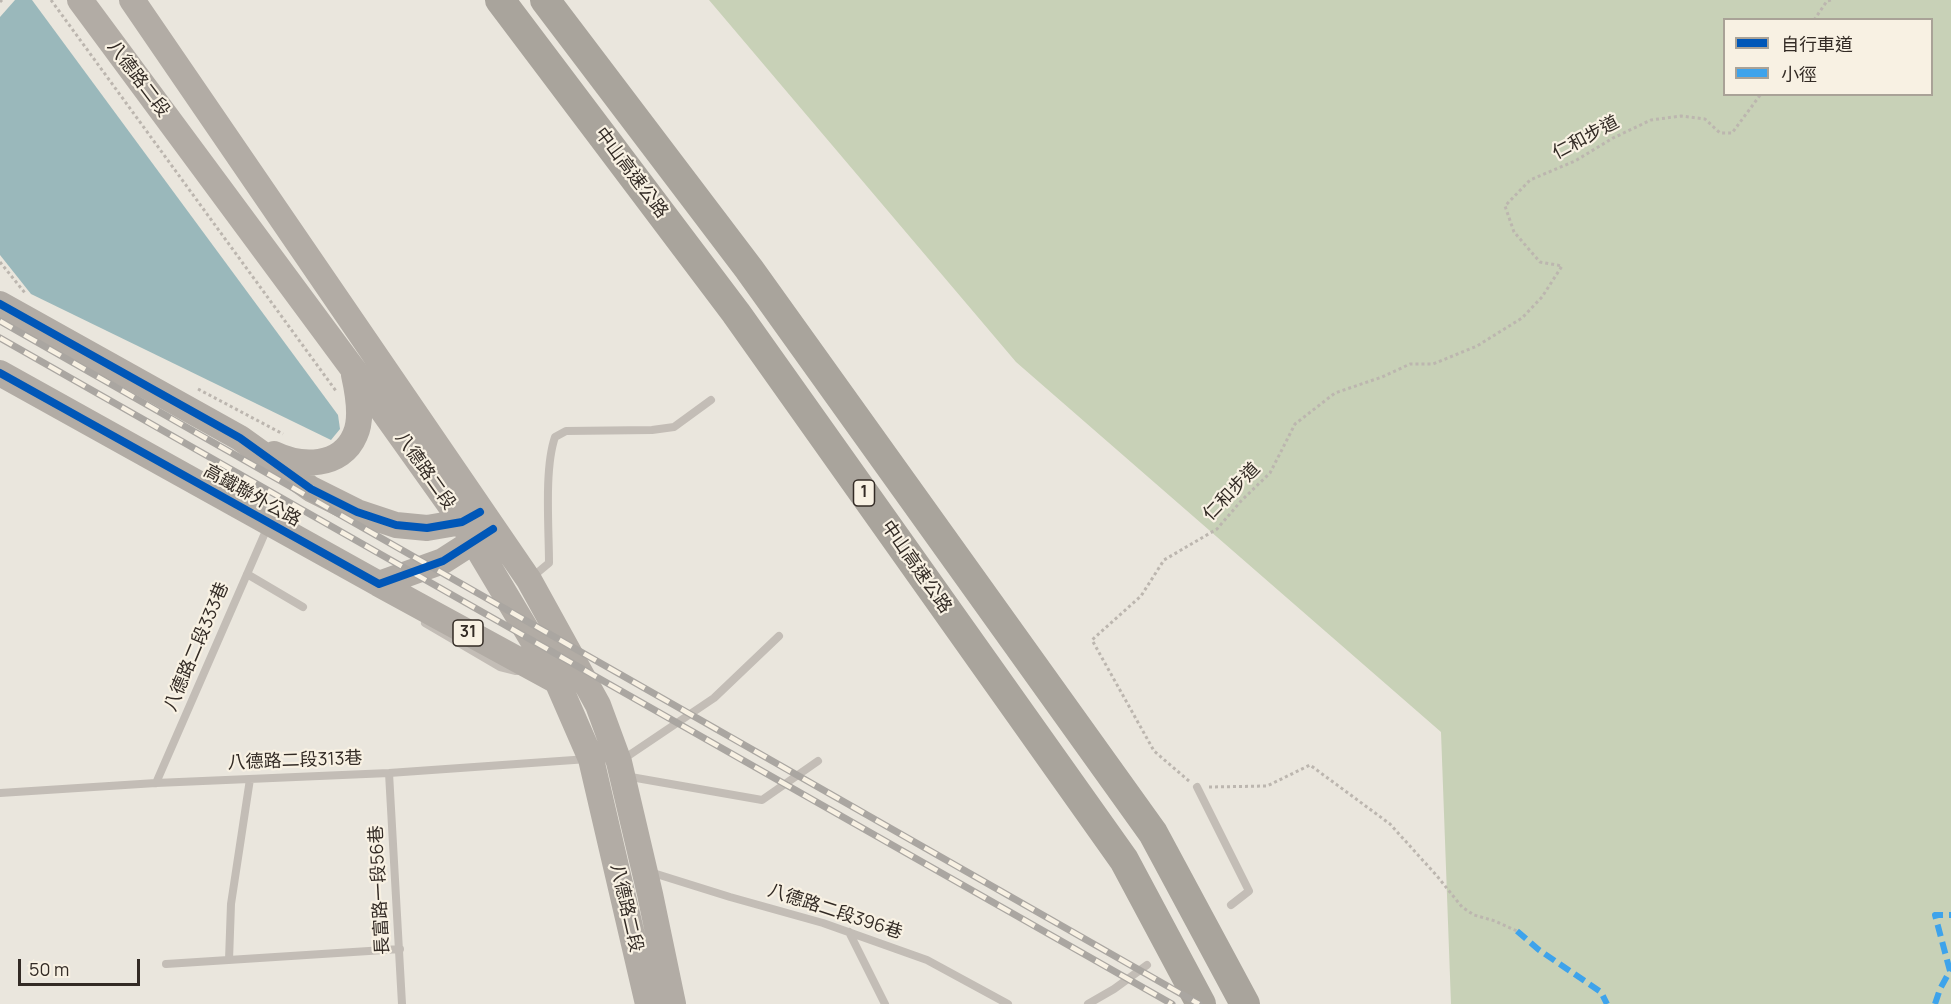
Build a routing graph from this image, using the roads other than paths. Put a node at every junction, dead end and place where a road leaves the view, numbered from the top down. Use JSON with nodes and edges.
{"nodes":[{"id":1,"x":80,"y":0,"type":"edge"},
{"id":2,"x":132,"y":0,"type":"edge"},
{"id":3,"x":500,"y":0,"type":"edge"},
{"id":4,"x":545,"y":0,"type":"edge"},
{"id":5,"x":0,"y":304,"type":"edge"},
{"id":6,"x":353,"y":369,"type":"junction"},
{"id":7,"x":0,"y":373,"type":"edge"},
{"id":8,"x":711,"y":400,"type":"dead end"},
{"id":9,"x":240,"y":438,"type":"junction"},
{"id":10,"x":477,"y":526,"type":"junction"},
{"id":11,"x":268,"y":527,"type":"junction"},
{"id":12,"x":317,"y":560,"type":"dead end"},
{"id":13,"x":247,"y":574,"type":"junction"},
{"id":14,"x":529,"y":580,"type":"junction"},
{"id":15,"x":379,"y":584,"type":"junction"},
{"id":16,"x":303,"y":608,"type":"dead end"},
{"id":17,"x":418,"y":620,"type":"dead end"},
{"id":18,"x":779,"y":636,"type":"dead end"},
{"id":19,"x":557,"y":681,"type":"junction"},
{"id":20,"x":591,"y":759,"type":"junction"},
{"id":21,"x":818,"y":761,"type":"dead end"},
{"id":22,"x":620,"y":769,"type":"junction"},
{"id":23,"x":389,"y":773,"type":"junction"},
{"id":24,"x":250,"y":780,"type":"junction"},
{"id":25,"x":156,"y":783,"type":"junction"},
{"id":26,"x":1197,"y":787,"type":"road end"},
{"id":27,"x":0,"y":793,"type":"edge"},
{"id":28,"x":644,"y":870,"type":"junction"},
{"id":29,"x":1231,"y":905,"type":"dead end"},
{"id":30,"x":849,"y":932,"type":"junction"},
{"id":31,"x":400,"y":949,"type":"junction"},
{"id":32,"x":229,"y":960,"type":"junction"},
{"id":33,"x":166,"y":964,"type":"dead end"},
{"id":34,"x":1147,"y":965,"type":"dead end"},
{"id":35,"x":402,"y":1004,"type":"edge"},
{"id":36,"x":648,"y":1004,"type":"edge"},
{"id":37,"x":673,"y":1004,"type":"edge"},
{"id":38,"x":885,"y":1004,"type":"edge"},
{"id":39,"x":1008,"y":1004,"type":"edge"},
{"id":40,"x":1088,"y":1004,"type":"edge"},
{"id":41,"x":1202,"y":1004,"type":"edge"},
{"id":42,"x":1245,"y":1004,"type":"edge"}],
"edges":[{"from":1,"to":6,"type":"main road","name":"八德路二段"},
{"from":2,"to":10,"type":"main road","name":"八德路二段"},
{"from":3,"to":41,"type":"highway","name":"中山高速公路","number":"1"},
{"from":4,"to":42,"type":"highway","name":"中山高速公路","number":"1"},
{"from":5,"to":9,"type":"main road","name":"高鐵聯外公路"},
{"from":6,"to":9,"type":"main road"},
{"from":6,"to":10,"type":"main road","name":"八德路二段"},
{"from":7,"to":11,"type":"main road","name":"高鐵聯外公路","number":"31"},
{"from":8,"to":14,"type":"lane"},
{"from":9,"to":10,"type":"main road","name":"高鐵聯外公路"},
{"from":10,"to":14,"type":"main road","name":"八德路二段"},
{"from":10,"to":15,"type":"main road"},
{"from":10,"to":19,"type":"main road","name":"八德路二段"},
{"from":11,"to":12,"type":"lane"},
{"from":11,"to":13,"type":"lane","name":"八德路二段333巷"},
{"from":11,"to":15,"type":"main road","name":"高鐵聯外公路","number":"31"},
{"from":13,"to":16,"type":"lane"},
{"from":13,"to":25,"type":"lane","name":"八德路二段333巷"},
{"from":14,"to":22,"type":"main road","name":"八德路二段"},
{"from":15,"to":19,"type":"main road","number":"31"},
{"from":17,"to":19,"type":"lane"},
{"from":18,"to":22,"type":"lane"},
{"from":19,"to":20,"type":"main road","name":"八德路二段"},
{"from":20,"to":23,"type":"lane","name":"八德路二段313巷"},
{"from":20,"to":36,"type":"main road","name":"八德路二段"},
{"from":21,"to":22,"type":"lane"},
{"from":22,"to":28,"type":"main road","name":"八德路二段"},
{"from":23,"to":24,"type":"lane","name":"八德路二段313巷"},
{"from":23,"to":31,"type":"lane","name":"長富路一段56巷"},
{"from":24,"to":25,"type":"lane","name":"八德路二段313巷"},
{"from":24,"to":32,"type":"lane"},
{"from":25,"to":27,"type":"lane","name":"八德路二段313巷"},
{"from":26,"to":29,"type":"lane"},
{"from":28,"to":30,"type":"lane","name":"八德路二段396巷"},
{"from":28,"to":37,"type":"main road","name":"八德路二段"},
{"from":30,"to":38,"type":"lane"},
{"from":30,"to":39,"type":"lane","name":"八德路二段396巷"},
{"from":31,"to":32,"type":"lane"},
{"from":31,"to":35,"type":"lane","name":"長富路一段56巷"},
{"from":32,"to":33,"type":"lane"},
{"from":34,"to":40,"type":"lane"}]}
